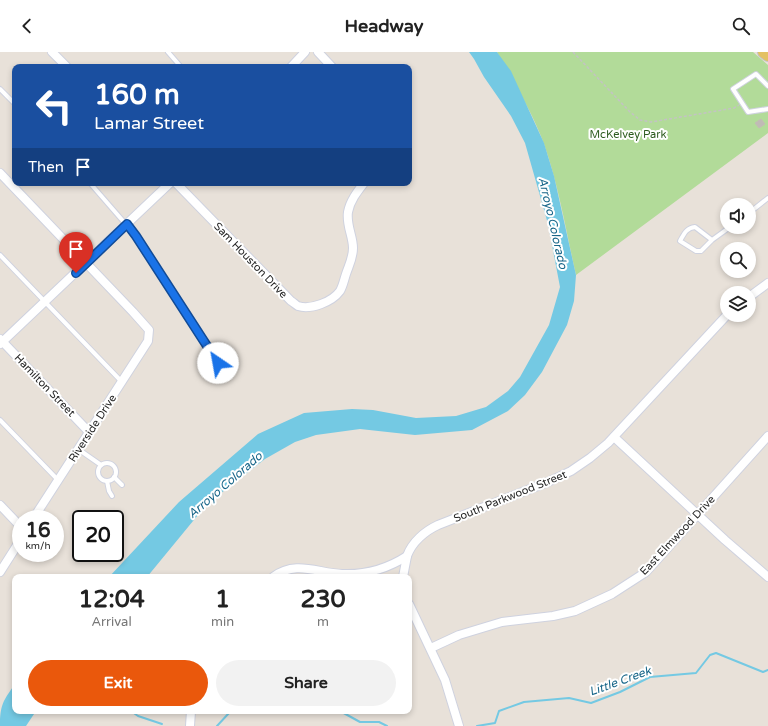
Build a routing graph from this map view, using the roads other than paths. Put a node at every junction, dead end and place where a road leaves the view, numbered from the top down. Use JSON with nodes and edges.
{"nodes":[{"id":1,"x":52,"y":52,"type":"edge"},
{"id":2,"x":168,"y":52,"type":"edge"},
{"id":3,"x":305,"y":52,"type":"edge"},
{"id":4,"x":318,"y":52,"type":"edge"},
{"id":5,"x":764,"y":52,"type":"edge"},
{"id":6,"x":768,"y":56,"type":"edge"},
{"id":7,"x":63,"y":64,"type":"edge"},
{"id":8,"x":178,"y":64,"type":"edge"},
{"id":9,"x":294,"y":64,"type":"edge"},
{"id":10,"x":329,"y":64,"type":"edge"},
{"id":11,"x":767,"y":83,"type":"edge"},
{"id":12,"x":0,"y":89,"type":"edge"},
{"id":13,"x":12,"y":101,"type":"edge"},
{"id":14,"x":768,"y":109,"type":"edge"},
{"id":15,"x":0,"y":173,"type":"edge"},
{"id":16,"x":12,"y":186,"type":"edge"},
{"id":17,"x":12,"y":186,"type":"edge"},
{"id":18,"x":93,"y":186,"type":"edge"},
{"id":19,"x":167,"y":186,"type":"edge"},
{"id":20,"x":179,"y":186,"type":"edge"},
{"id":21,"x":362,"y":186,"type":"edge"},
{"id":22,"x":768,"y":198,"type":"edge"},
{"id":23,"x":756,"y":207,"type":"edge"},
{"id":24,"x":127,"y":224,"type":"junction"},
{"id":25,"x":720,"y":234,"type":"edge"},
{"id":26,"x":712,"y":240,"type":"junction"},
{"id":27,"x":0,"y":255,"type":"edge"},
{"id":28,"x":86,"y":264,"type":"junction"},
{"id":29,"x":768,"y":283,"type":"edge"},
{"id":30,"x":756,"y":292,"type":"edge"},
{"id":31,"x":45,"y":302,"type":"junction"},
{"id":32,"x":721,"y":322,"type":"edge"},
{"id":33,"x":1,"y":341,"type":"edge"},
{"id":34,"x":218,"y":363,"type":"dead end"},
{"id":35,"x":122,"y":382,"type":"junction"},
{"id":36,"x":0,"y":420,"type":"edge"},
{"id":37,"x":89,"y":432,"type":"junction"},
{"id":38,"x":768,"y":436,"type":"edge"},
{"id":39,"x":614,"y":437,"type":"junction"},
{"id":40,"x":78,"y":449,"type":"junction"},
{"id":41,"x":101,"y":465,"type":"junction"},
{"id":42,"x":114,"y":477,"type":"junction"},
{"id":43,"x":58,"y":480,"type":"junction"},
{"id":44,"x":107,"y":481,"type":"junction"},
{"id":45,"x":122,"y":485,"type":"dead end"},
{"id":46,"x":112,"y":496,"type":"dead end"},
{"id":47,"x":0,"y":506,"type":"edge"},
{"id":48,"x":39,"y":510,"type":"edge"},
{"id":49,"x":699,"y":514,"type":"junction"},
{"id":50,"x":12,"y":518,"type":"edge"},
{"id":51,"x":12,"y":553,"type":"edge"},
{"id":52,"x":407,"y":556,"type":"junction"},
{"id":53,"x":0,"y":572,"type":"edge"},
{"id":54,"x":279,"y":574,"type":"edge"},
{"id":55,"x":336,"y":574,"type":"edge"},
{"id":56,"x":336,"y":574,"type":"edge"},
{"id":57,"x":359,"y":574,"type":"edge"},
{"id":58,"x":359,"y":574,"type":"edge"},
{"id":59,"x":404,"y":574,"type":"edge"},
{"id":60,"x":768,"y":577,"type":"edge"},
{"id":61,"x":412,"y":610,"type":"edge"},
{"id":62,"x":431,"y":648,"type":"junction"},
{"id":63,"x":191,"y":714,"type":"edge"},
{"id":64,"x":190,"y":726,"type":"edge"},
{"id":65,"x":459,"y":726,"type":"edge"}],
"edges":[{"from":1,"to":7,"type":"street"},
{"from":2,"to":8,"type":"lane"},
{"from":3,"to":9,"type":"street"},
{"from":4,"to":10,"type":"street"},
{"from":5,"to":6,"type":"main road"},
{"from":11,"to":14,"type":"lane"},
{"from":12,"to":13,"type":"lane"},
{"from":15,"to":17,"type":"street"},
{"from":16,"to":28,"type":"street"},
{"from":18,"to":24,"type":"lane"},
{"from":19,"to":24,"type":"street"},
{"from":20,"to":21,"type":"street","name":"Sam Houston Drive"},
{"from":22,"to":23,"type":"lane"},
{"from":24,"to":28,"type":"street"},
{"from":24,"to":34,"type":"lane"},
{"from":25,"to":26,"type":"lane"},
{"from":26,"to":26,"type":"lane"},
{"from":27,"to":31,"type":"lane"},
{"from":28,"to":31,"type":"street"},
{"from":28,"to":35,"type":"street","name":"Riverside Drive"},
{"from":29,"to":30,"type":"street"},
{"from":31,"to":33,"type":"street"},
{"from":31,"to":35,"type":"lane"},
{"from":32,"to":39,"type":"street","name":"South Parkwood Street"},
{"from":33,"to":37,"type":"street","name":"Hamilton Street"},
{"from":35,"to":37,"type":"street","name":"Riverside Drive"},
{"from":36,"to":43,"type":"lane"},
{"from":37,"to":40,"type":"street","name":"Riverside Drive"},
{"from":38,"to":49,"type":"street","name":"East Elmwood Drive"},
{"from":39,"to":49,"type":"street"},
{"from":39,"to":52,"type":"street","name":"South Parkwood Street"},
{"from":40,"to":41,"type":"lane"},
{"from":40,"to":43,"type":"street","name":"Riverside Drive"},
{"from":41,"to":42,"type":"lane"},
{"from":41,"to":44,"type":"lane"},
{"from":42,"to":44,"type":"lane"},
{"from":42,"to":45,"type":"lane"},
{"from":43,"to":48,"type":"street","name":"Riverside Drive"},
{"from":44,"to":46,"type":"lane"},
{"from":47,"to":50,"type":"street"},
{"from":49,"to":60,"type":"street"},
{"from":49,"to":62,"type":"street","name":"East Elmwood Drive"},
{"from":51,"to":53,"type":"street"},
{"from":52,"to":57,"type":"street","name":"South Parkwood Street"},
{"from":52,"to":59,"type":"street"},
{"from":54,"to":56,"type":"street","name":"South Parkwood Street"},
{"from":55,"to":58,"type":"street","name":"South Parkwood Street"},
{"from":61,"to":62,"type":"street"},
{"from":62,"to":65,"type":"street"},
{"from":63,"to":64,"type":"street"}]}
